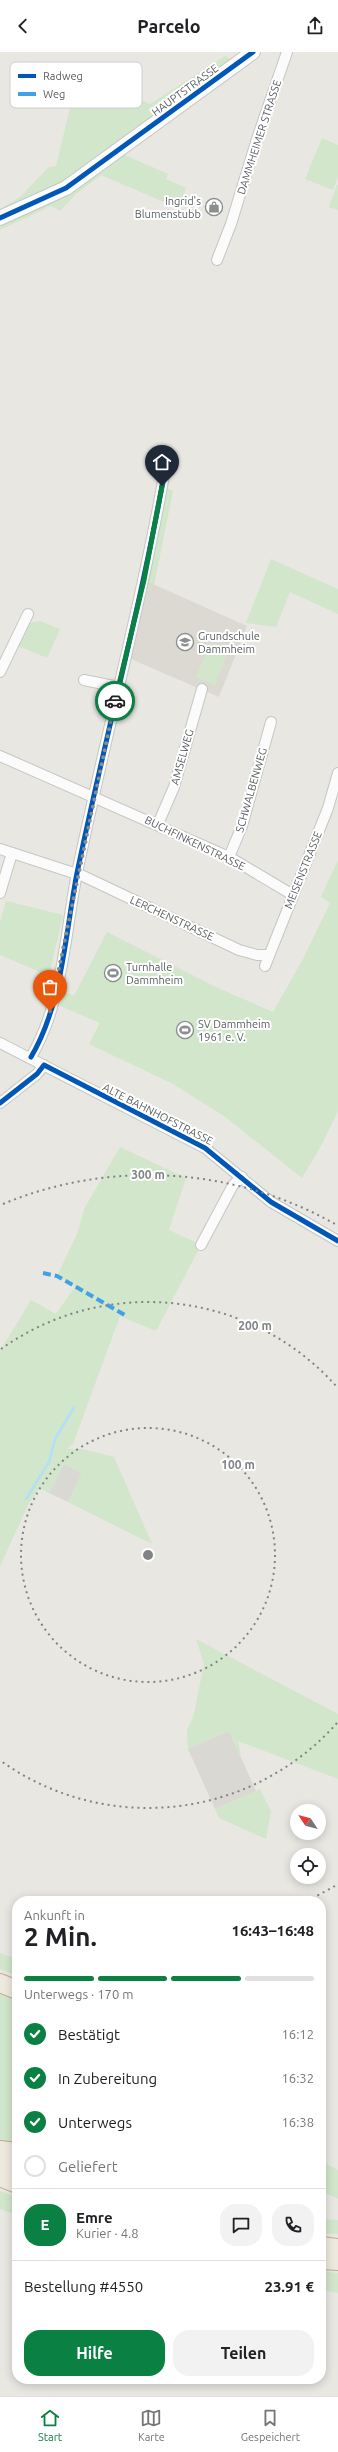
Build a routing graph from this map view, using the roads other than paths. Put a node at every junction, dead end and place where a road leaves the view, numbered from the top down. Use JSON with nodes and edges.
{"nodes":[{"id":1,"x":253,"y":52,"type":"edge"},
{"id":2,"x":287,"y":52,"type":"edge"},
{"id":3,"x":0,"y":218,"type":"edge"},
{"id":4,"x":217,"y":260,"type":"dead end"},
{"id":5,"x":165,"y":470,"type":"dead end"},
{"id":6,"x":28,"y":614,"type":"dead end"},
{"id":7,"x":0,"y":672,"type":"edge"},
{"id":8,"x":84,"y":680,"type":"dead end"},
{"id":9,"x":118,"y":687,"type":"junction"},
{"id":10,"x":202,"y":689,"type":"dead end"},
{"id":11,"x":271,"y":722,"type":"dead end"},
{"id":12,"x":0,"y":756,"type":"edge"},
{"id":13,"x":338,"y":773,"type":"edge"},
{"id":14,"x":94,"y":798,"type":"junction"},
{"id":15,"x":158,"y":824,"type":"junction"},
{"id":16,"x":0,"y":849,"type":"edge"},
{"id":17,"x":12,"y":853,"type":"junction"},
{"id":18,"x":229,"y":858,"type":"junction"},
{"id":19,"x":77,"y":874,"type":"junction"},
{"id":20,"x":0,"y":893,"type":"edge"},
{"id":21,"x":293,"y":895,"type":"junction"},
{"id":22,"x":269,"y":955,"type":"junction"},
{"id":23,"x":265,"y":966,"type":"dead end"},
{"id":24,"x":0,"y":1043,"type":"edge"},
{"id":25,"x":30,"y":1057,"type":"junction"},
{"id":26,"x":44,"y":1065,"type":"junction"},
{"id":27,"x":0,"y":1103,"type":"edge"},
{"id":28,"x":242,"y":1177,"type":"junction"},
{"id":29,"x":338,"y":1241,"type":"edge"},
{"id":30,"x":201,"y":1245,"type":"dead end"},
{"id":31,"x":0,"y":1972,"type":"edge"},
{"id":32,"x":12,"y":1977,"type":"edge"},
{"id":33,"x":0,"y":1983,"type":"edge"},
{"id":34,"x":12,"y":1988,"type":"edge"},
{"id":35,"x":0,"y":2150,"type":"edge"},
{"id":36,"x":12,"y":2151,"type":"edge"},
{"id":37,"x":0,"y":2162,"type":"edge"},
{"id":38,"x":12,"y":2167,"type":"edge"},
{"id":39,"x":0,"y":2177,"type":"edge"},
{"id":40,"x":12,"y":2183,"type":"edge"},
{"id":41,"x":0,"y":2184,"type":"edge"},
{"id":42,"x":12,"y":2185,"type":"edge"},
{"id":43,"x":326,"y":2247,"type":"edge"},
{"id":44,"x":338,"y":2248,"type":"edge"},
{"id":45,"x":326,"y":2261,"type":"edge"},
{"id":46,"x":338,"y":2262,"type":"edge"}],
"edges":[{"from":1,"to":3,"type":"street","name":"HAUPTSTRASSE"},
{"from":2,"to":4,"type":"street","name":"DAMMHEIMER STRASSE"},
{"from":5,"to":9,"type":"street"},
{"from":6,"to":7,"type":"street"},
{"from":8,"to":9,"type":"street"},
{"from":9,"to":14,"type":"street"},
{"from":10,"to":15,"type":"street","name":"AMSELWEG"},
{"from":11,"to":18,"type":"street","name":"SCHWALBENWEG"},
{"from":12,"to":14,"type":"street","name":"BUCHFINKENSTRASSE"},
{"from":13,"to":21,"type":"street","name":"MEISENSTRASSE"},
{"from":14,"to":15,"type":"street","name":"BUCHFINKENSTRASSE"},
{"from":14,"to":19,"type":"street"},
{"from":15,"to":18,"type":"street","name":"BUCHFINKENSTRASSE"},
{"from":16,"to":17,"type":"street","name":"LERCHENSTRASSE"},
{"from":17,"to":19,"type":"street","name":"LERCHENSTRASSE"},
{"from":17,"to":20,"type":"street"},
{"from":18,"to":21,"type":"street","name":"BUCHFINKENSTRASSE"},
{"from":19,"to":22,"type":"street","name":"LERCHENSTRASSE"},
{"from":19,"to":25,"type":"street"},
{"from":21,"to":22,"type":"street","name":"MEISENSTRASSE"},
{"from":22,"to":23,"type":"street","name":"MEISENSTRASSE"},
{"from":24,"to":25,"type":"street","name":"ALTE BAHNHOFSTRASSE"},
{"from":25,"to":26,"type":"street","name":"ALTE BAHNHOFSTRASSE"},
{"from":26,"to":27,"type":"street"},
{"from":26,"to":28,"type":"street","name":"ALTE BAHNHOFSTRASSE"},
{"from":28,"to":29,"type":"street","name":"ALTE BAHNHOFSTRASSE"},
{"from":28,"to":30,"type":"street"},
{"from":31,"to":32,"type":"highway"},
{"from":33,"to":34,"type":"highway"},
{"from":35,"to":36,"type":"highway"},
{"from":37,"to":38,"type":"highway"},
{"from":39,"to":40,"type":"highway"},
{"from":41,"to":42,"type":"highway"},
{"from":43,"to":44,"type":"highway"},
{"from":45,"to":46,"type":"highway"}]}
